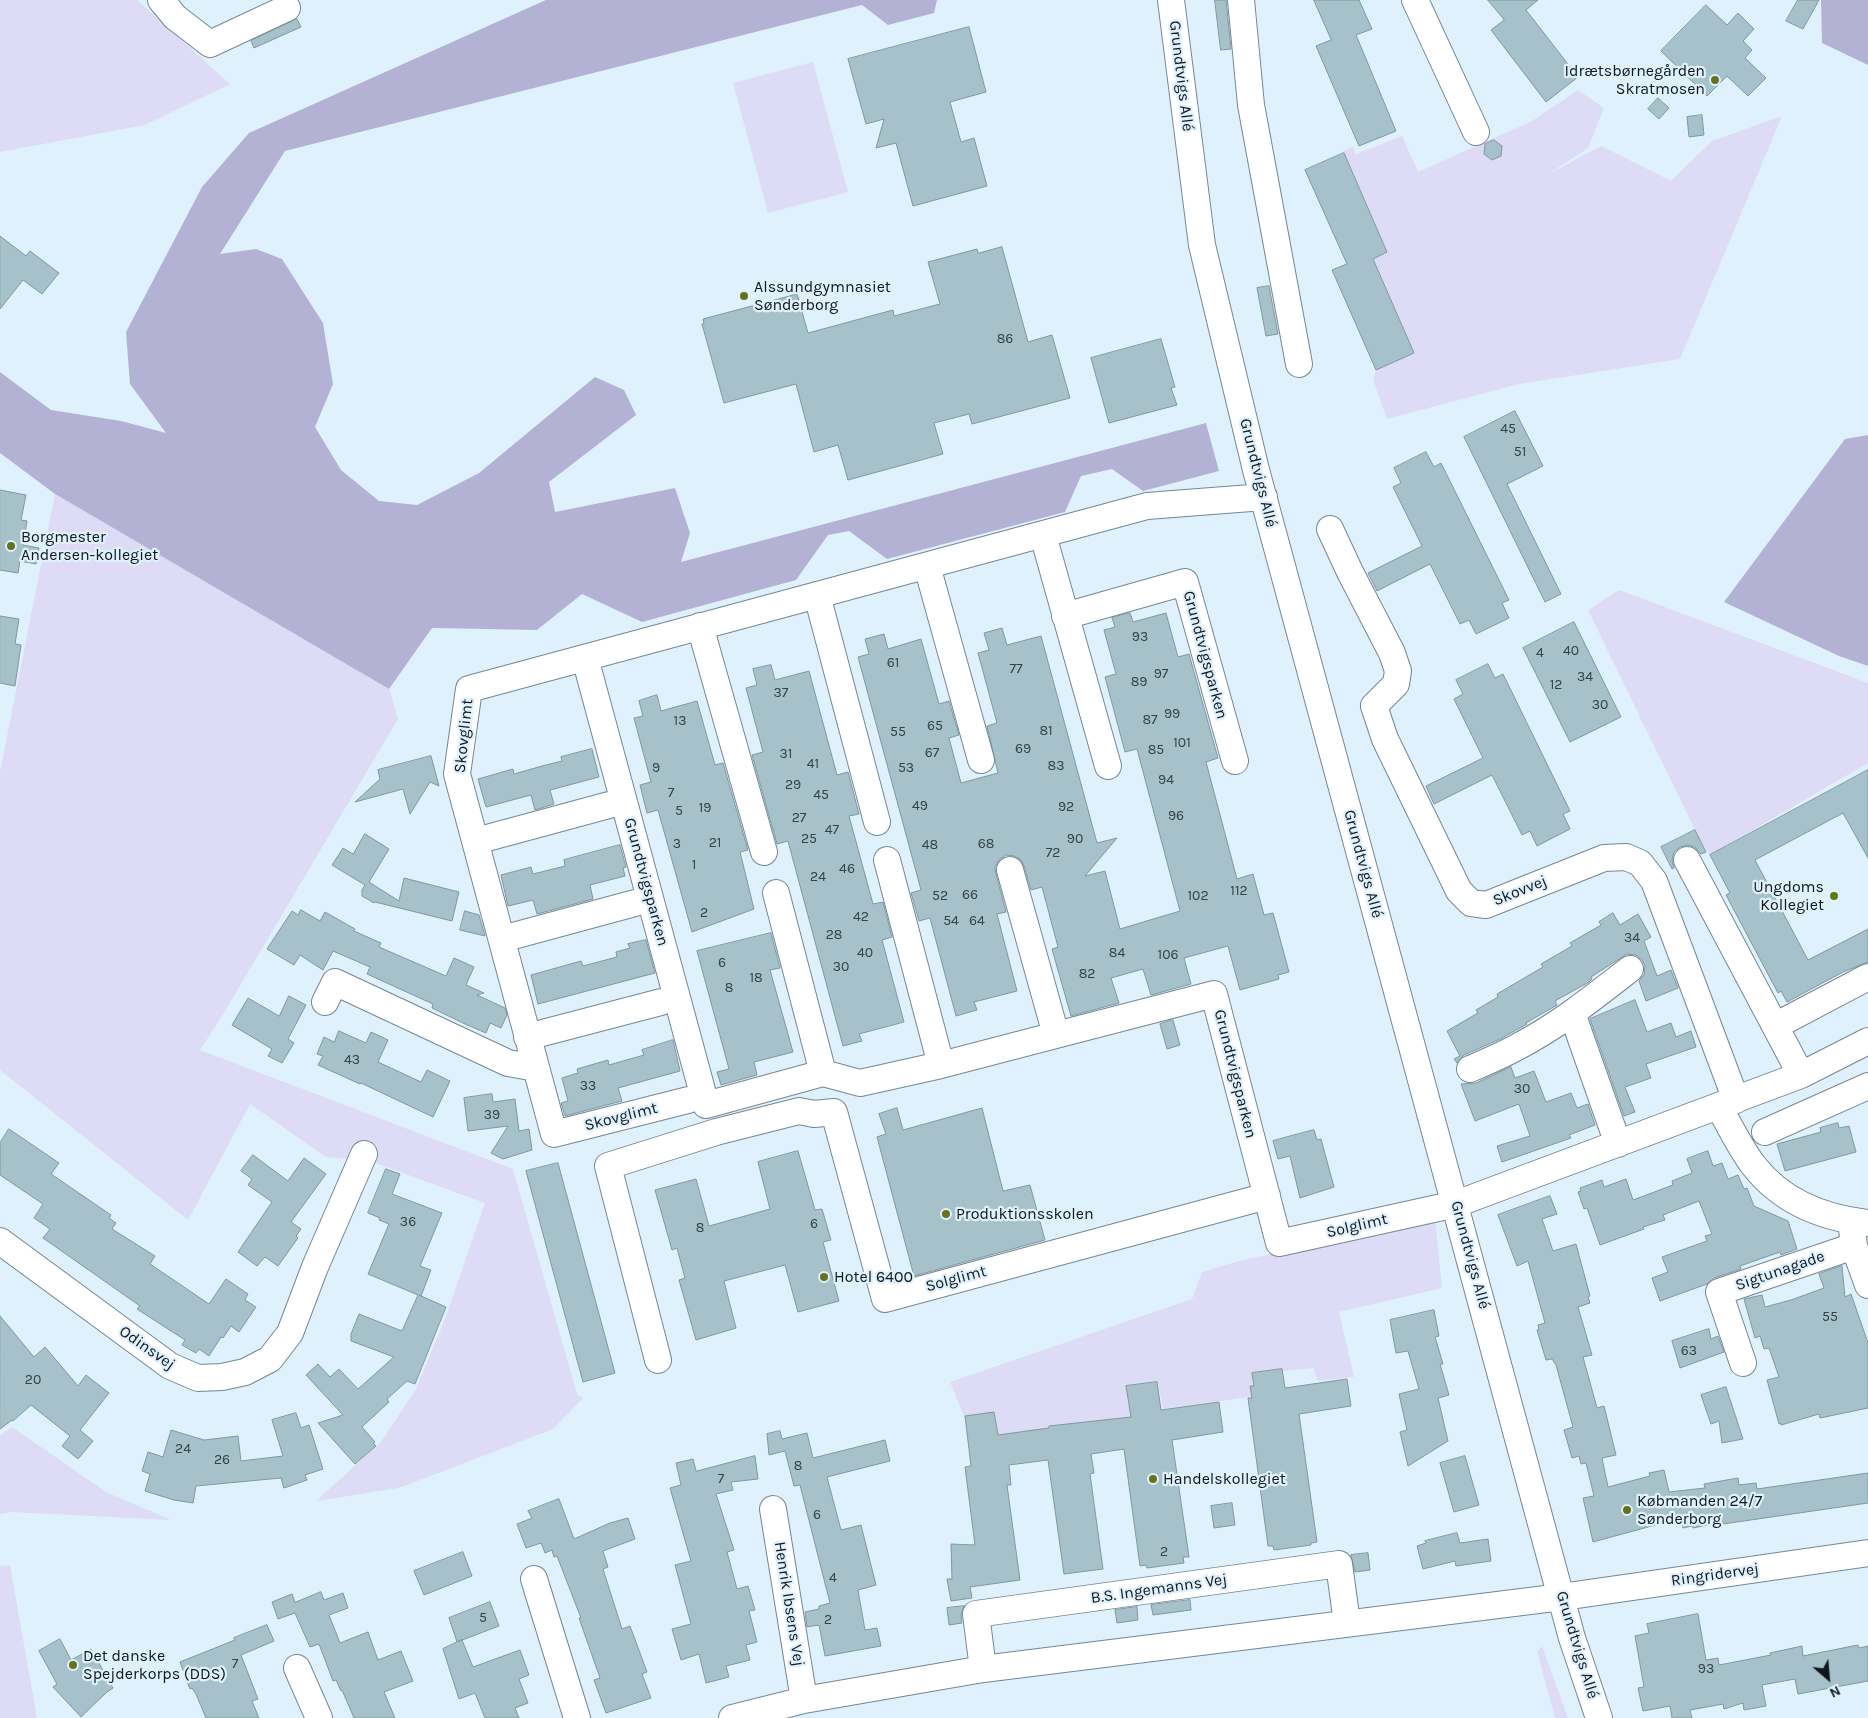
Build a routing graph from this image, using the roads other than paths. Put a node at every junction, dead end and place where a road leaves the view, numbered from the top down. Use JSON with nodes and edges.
{"nodes":[{"id":1,"x":161,"y":0,"type":"edge"},
{"id":2,"x":1171,"y":0,"type":"edge"},
{"id":3,"x":1241,"y":0,"type":"edge"},
{"id":4,"x":1415,"y":0,"type":"edge"},
{"id":5,"x":287,"y":8,"type":"dead end"},
{"id":6,"x":1476,"y":132,"type":"dead end"},
{"id":7,"x":1298,"y":364,"type":"dead end"},
{"id":8,"x":1264,"y":497,"type":"junction"},
{"id":9,"x":1330,"y":528,"type":"dead end"},
{"id":10,"x":1042,"y":535,"type":"junction"},
{"id":11,"x":926,"y":566,"type":"junction"},
{"id":12,"x":817,"y":595,"type":"junction"},
{"id":13,"x":1066,"y":616,"type":"junction"},
{"id":14,"x":700,"y":626,"type":"junction"},
{"id":15,"x":585,"y":658,"type":"junction"},
{"id":16,"x":981,"y":760,"type":"dead end"},
{"id":17,"x":1235,"y":761,"type":"dead end"},
{"id":18,"x":1108,"y":766,"type":"dead end"},
{"id":19,"x":609,"y":805,"type":"dead end"},
{"id":20,"x":877,"y":822,"type":"dead end"},
{"id":21,"x":476,"y":841,"type":"junction"},
{"id":22,"x":764,"y":852,"type":"dead end"},
{"id":23,"x":887,"y":860,"type":"dead end"},
{"id":24,"x":1687,"y":860,"type":"dead end"},
{"id":25,"x":1010,"y":870,"type":"dead end"},
{"id":26,"x":776,"y":893,"type":"dead end"},
{"id":27,"x":635,"y":903,"type":"dead end"},
{"id":28,"x":502,"y":939,"type":"junction"},
{"id":29,"x":1630,"y":969,"type":"dead end"},
{"id":30,"x":1868,"y":977,"type":"edge"},
{"id":31,"x":325,"y":1002,"type":"dead end"},
{"id":32,"x":661,"y":1002,"type":"dead end"},
{"id":33,"x":1572,"y":1013,"type":"junction"},
{"id":34,"x":1775,"y":1026,"type":"junction"},
{"id":35,"x":1056,"y":1035,"type":"junction"},
{"id":36,"x":528,"y":1036,"type":"junction"},
{"id":37,"x":1868,"y":1042,"type":"edge"},
{"id":38,"x":942,"y":1065,"type":"junction"},
{"id":39,"x":536,"y":1068,"type":"junction"},
{"id":40,"x":1470,"y":1069,"type":"dead end"},
{"id":41,"x":823,"y":1073,"type":"junction"},
{"id":42,"x":1801,"y":1075,"type":"junction"},
{"id":43,"x":1868,"y":1086,"type":"edge"},
{"id":44,"x":688,"y":1100,"type":"dead end"},
{"id":45,"x":1728,"y":1103,"type":"junction"},
{"id":46,"x":1765,"y":1132,"type":"dead end"},
{"id":47,"x":1618,"y":1144,"type":"junction"},
{"id":48,"x":364,"y":1154,"type":"dead end"},
{"id":49,"x":1267,"y":1196,"type":"junction"},
{"id":50,"x":1456,"y":1204,"type":"junction"},
{"id":51,"x":1858,"y":1230,"type":"edge"},
{"id":52,"x":0,"y":1241,"type":"edge"},
{"id":53,"x":1868,"y":1285,"type":"edge"},
{"id":54,"x":658,"y":1360,"type":"dead end"},
{"id":55,"x":1743,"y":1362,"type":"dead end"},
{"id":56,"x":774,"y":1509,"type":"dead end"},
{"id":57,"x":1868,"y":1553,"type":"edge"},
{"id":58,"x":534,"y":1579,"type":"dead end"},
{"id":59,"x":1562,"y":1597,"type":"junction"},
{"id":60,"x":1347,"y":1623,"type":"junction"},
{"id":61,"x":297,"y":1668,"type":"dead end"},
{"id":62,"x":983,"y":1670,"type":"junction"},
{"id":63,"x":804,"y":1700,"type":"junction"},
{"id":64,"x":319,"y":1718,"type":"edge"},
{"id":65,"x":578,"y":1718,"type":"edge"},
{"id":66,"x":732,"y":1718,"type":"edge"},
{"id":67,"x":1599,"y":1718,"type":"edge"}],
"edges":[{"from":1,"to":5,"type":"street"},
{"from":2,"to":8,"type":"street","name":"Grundtvigs Allé"},
{"from":3,"to":7,"type":"street"},
{"from":4,"to":6,"type":"street"},
{"from":8,"to":10,"type":"street"},
{"from":8,"to":50,"type":"street","name":"Grundtvigs Allé"},
{"from":9,"to":45,"type":"street","name":"Skovvej"},
{"from":10,"to":11,"type":"street"},
{"from":10,"to":13,"type":"street"},
{"from":11,"to":12,"type":"street"},
{"from":11,"to":16,"type":"street"},
{"from":12,"to":14,"type":"street"},
{"from":12,"to":20,"type":"street"},
{"from":13,"to":17,"type":"street","name":"Grundtvigsparken"},
{"from":13,"to":18,"type":"street"},
{"from":14,"to":15,"type":"street"},
{"from":14,"to":22,"type":"street"},
{"from":15,"to":21,"type":"street","name":"Skovglimt"},
{"from":15,"to":41,"type":"street","name":"Grundtvigsparken"},
{"from":19,"to":21,"type":"street"},
{"from":21,"to":28,"type":"street","name":"Skovglimt"},
{"from":23,"to":38,"type":"street"},
{"from":24,"to":34,"type":"street"},
{"from":25,"to":35,"type":"street"},
{"from":26,"to":41,"type":"street"},
{"from":27,"to":28,"type":"street"},
{"from":28,"to":36,"type":"street","name":"Skovglimt"},
{"from":29,"to":33,"type":"street"},
{"from":30,"to":34,"type":"street"},
{"from":31,"to":39,"type":"street"},
{"from":32,"to":36,"type":"street"},
{"from":33,"to":40,"type":"street"},
{"from":33,"to":47,"type":"street"},
{"from":34,"to":42,"type":"street"},
{"from":35,"to":38,"type":"street","name":"Grundtvigsparken"},
{"from":35,"to":49,"type":"street","name":"Grundtvigsparken"},
{"from":36,"to":39,"type":"street","name":"Skovglimt"},
{"from":37,"to":42,"type":"street"},
{"from":38,"to":41,"type":"street","name":"Grundtvigsparken"},
{"from":39,"to":44,"type":"street","name":"Skovglimt"},
{"from":42,"to":45,"type":"street"},
{"from":43,"to":46,"type":"street"},
{"from":45,"to":47,"type":"street"},
{"from":45,"to":51,"type":"street"},
{"from":47,"to":50,"type":"street"},
{"from":48,"to":52,"type":"street","name":"Odinsvej"},
{"from":49,"to":50,"type":"street","name":"Solglimt"},
{"from":49,"to":54,"type":"street","name":"Solglimt"},
{"from":50,"to":59,"type":"street","name":"Grundtvigs Allé"},
{"from":51,"to":53,"type":"street"},
{"from":51,"to":55,"type":"street","name":"Sigtunagade"},
{"from":56,"to":63,"type":"street","name":"Henrik Ibsens Vej"},
{"from":57,"to":59,"type":"street","name":"Ringridervej"},
{"from":58,"to":65,"type":"street"},
{"from":59,"to":60,"type":"street"},
{"from":59,"to":67,"type":"street","name":"Grundtvigs Allé"},
{"from":60,"to":62,"type":"street"},
{"from":60,"to":62,"type":"street","name":"B.S. Ingemanns Vej"},
{"from":61,"to":64,"type":"street"},
{"from":62,"to":63,"type":"street"},
{"from":63,"to":66,"type":"street"}]}
